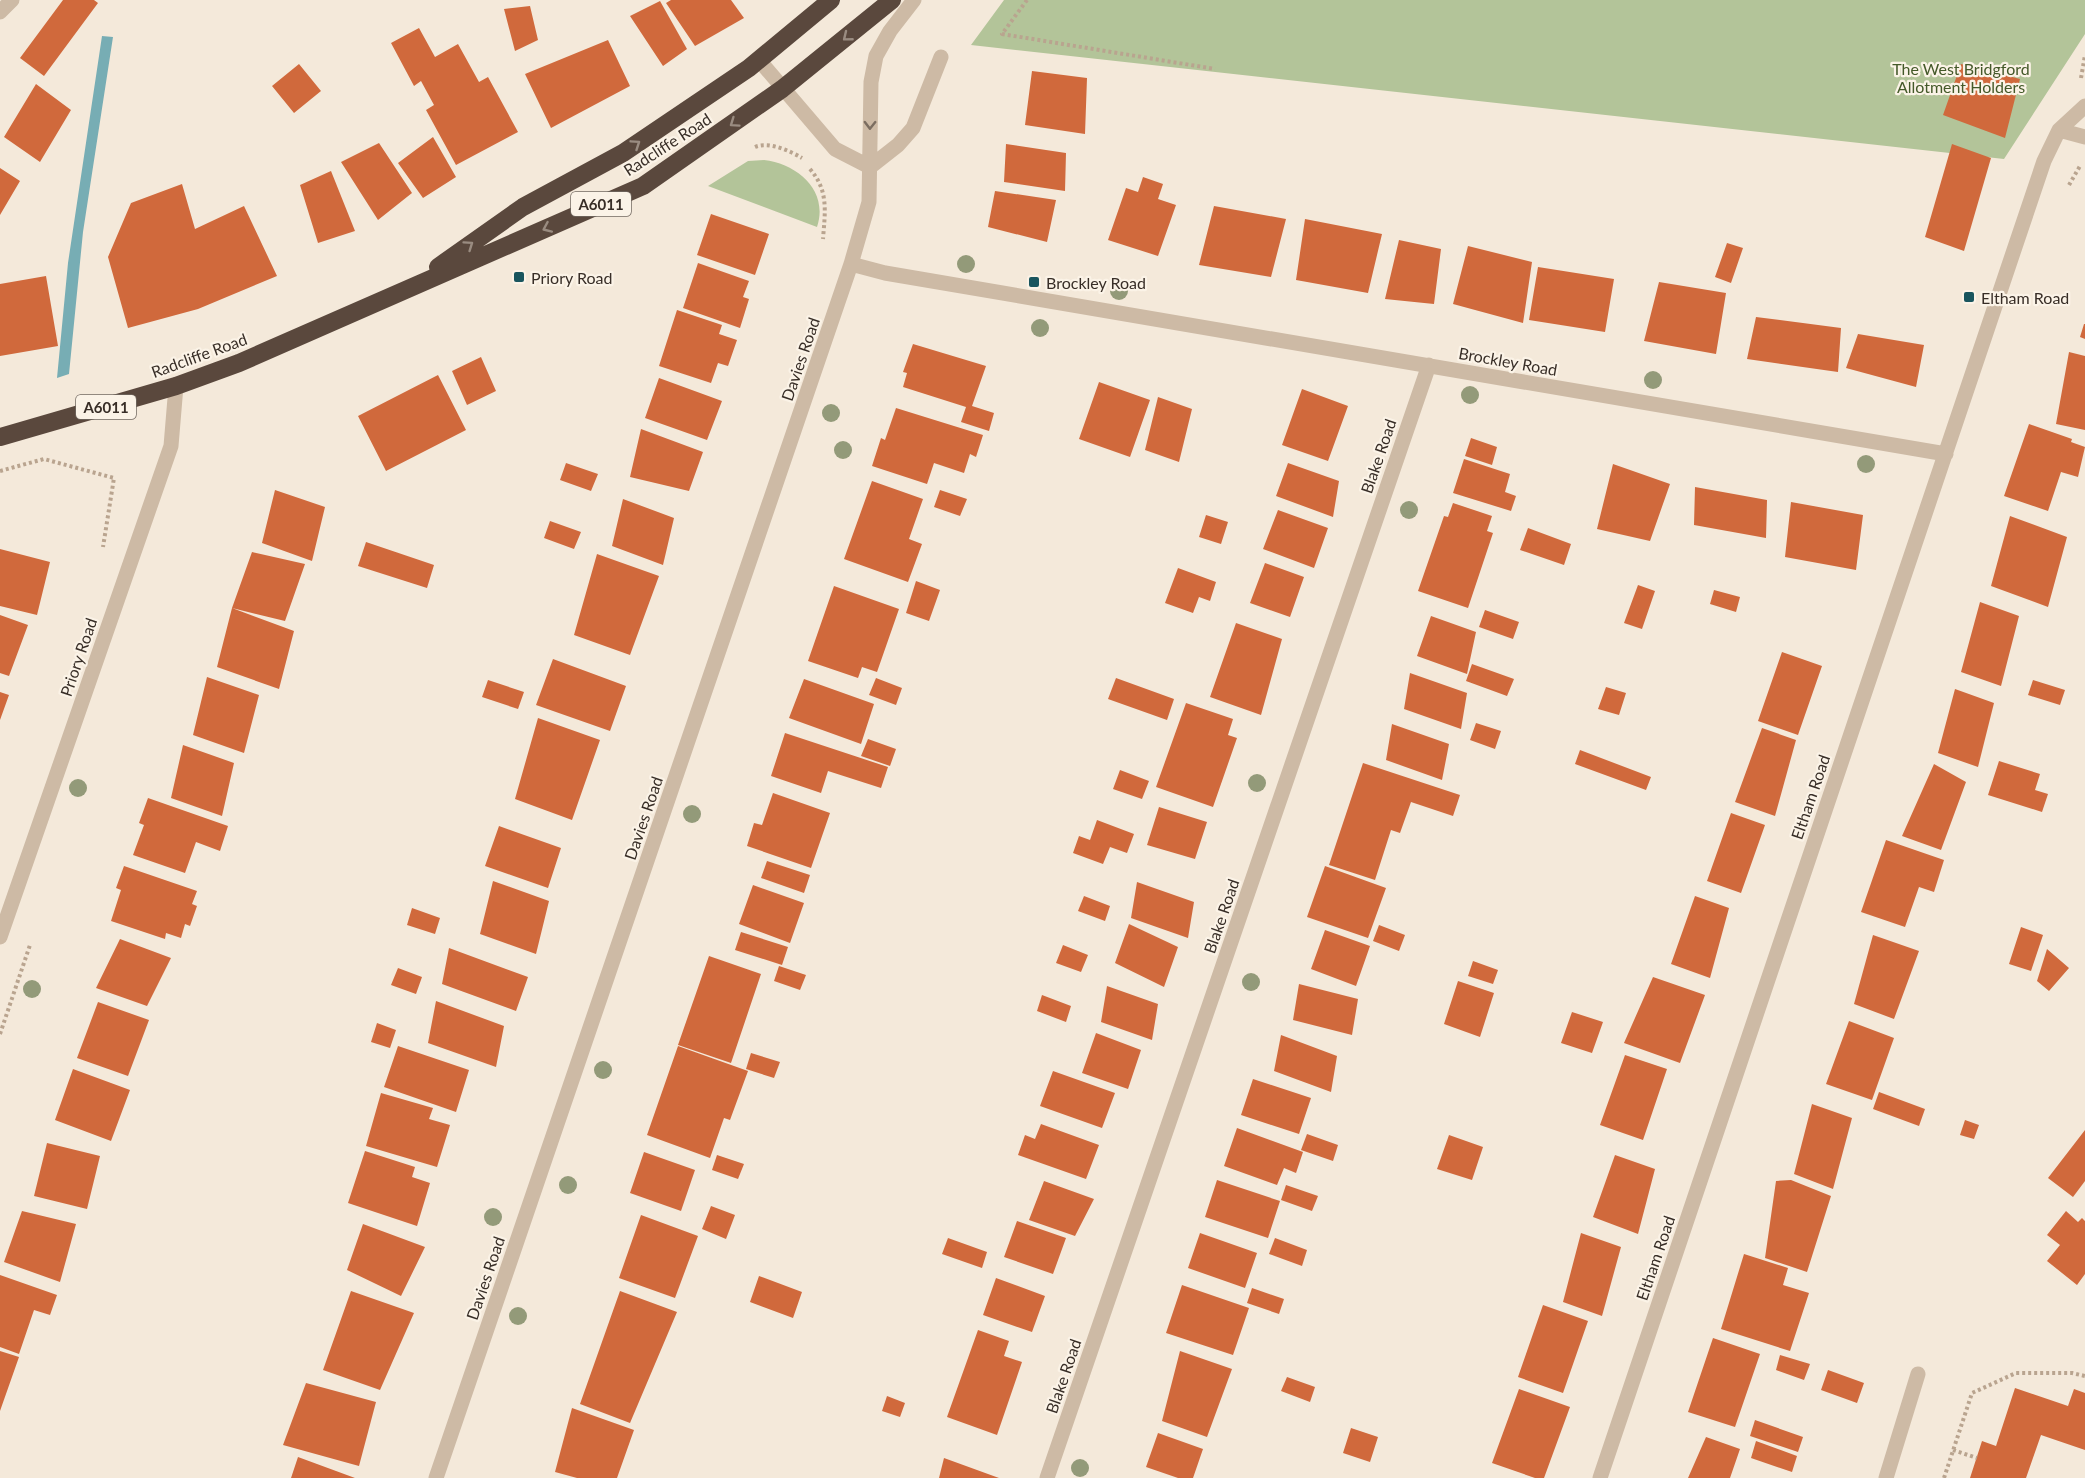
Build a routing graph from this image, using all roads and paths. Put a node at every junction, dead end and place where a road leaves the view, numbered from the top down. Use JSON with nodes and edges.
{"nodes":[{"id":1,"x":12,"y":0,"type":"edge"},
{"id":2,"x":831,"y":0,"type":"edge"},
{"id":3,"x":892,"y":0,"type":"edge"},
{"id":4,"x":914,"y":0,"type":"edge"},
{"id":5,"x":1027,"y":0,"type":"edge"},
{"id":6,"x":0,"y":12,"type":"edge"},
{"id":7,"x":941,"y":57,"type":"dead end"},
{"id":8,"x":759,"y":60,"type":"junction"},
{"id":9,"x":1215,"y":69,"type":"dead end"},
{"id":10,"x":782,"y":89,"type":"junction"},
{"id":11,"x":2085,"y":106,"type":"edge"},
{"id":12,"x":2059,"y":130,"type":"junction"},
{"id":13,"x":2085,"y":137,"type":"edge"},
{"id":14,"x":751,"y":149,"type":"dead end"},
{"id":15,"x":870,"y":167,"type":"junction"},
{"id":16,"x":823,"y":239,"type":"dead end"},
{"id":17,"x":852,"y":264,"type":"junction"},
{"id":18,"x":404,"y":290,"type":"junction"},
{"id":19,"x":1429,"y":365,"type":"junction"},
{"id":20,"x":176,"y":386,"type":"junction"},
{"id":21,"x":0,"y":437,"type":"edge"},
{"id":22,"x":1946,"y":454,"type":"junction"},
{"id":23,"x":0,"y":471,"type":"edge"},
{"id":24,"x":101,"y":559,"type":"dead end"},
{"id":25,"x":0,"y":937,"type":"edge"},
{"id":26,"x":1918,"y":1374,"type":"dead end"},
{"id":27,"x":2085,"y":1376,"type":"edge"},
{"id":28,"x":1953,"y":1450,"type":"junction"},
{"id":29,"x":1977,"y":1458,"type":"dead end"},
{"id":30,"x":436,"y":1478,"type":"edge"},
{"id":31,"x":1047,"y":1478,"type":"edge"},
{"id":32,"x":1600,"y":1478,"type":"edge"},
{"id":33,"x":1886,"y":1478,"type":"edge"},
{"id":34,"x":1944,"y":1478,"type":"edge"}],
"edges":[{"from":1,"to":6,"type":"street"},
{"from":2,"to":8,"type":"highway","name":"Radcliffe Road","number":"A6011"},
{"from":3,"to":10,"type":"highway","name":"Radcliffe Road","number":"A6011","one_way":true},
{"from":4,"to":15,"type":"street","name":"Davies Road","one_way":true},
{"from":5,"to":9,"type":"path"},
{"from":7,"to":15,"type":"street"},
{"from":8,"to":10,"type":"street"},
{"from":18,"to":8,"type":"highway","name":"Radcliffe Road","number":"A6011","one_way":true},
{"from":10,"to":15,"type":"street"},
{"from":10,"to":18,"type":"highway","name":"Radcliffe Road","number":"A6011","one_way":true},
{"from":11,"to":12,"type":"street"},
{"from":12,"to":13,"type":"street"},
{"from":12,"to":22,"type":"street","name":"Eltham Road"},
{"from":14,"to":16,"type":"path"},
{"from":15,"to":17,"type":"street","name":"Davies Road"},
{"from":17,"to":19,"type":"street","name":"Brockley Road"},
{"from":17,"to":30,"type":"street","name":"Davies Road"},
{"from":18,"to":20,"type":"highway","name":"Radcliffe Road","number":"A6011"},
{"from":19,"to":22,"type":"street","name":"Brockley Road"},
{"from":19,"to":31,"type":"street","name":"Blake Road"},
{"from":20,"to":21,"type":"highway","name":"Radcliffe Road","number":"A6011"},
{"from":20,"to":25,"type":"street","name":"Priory Road"},
{"from":22,"to":32,"type":"street","name":"Eltham Road"},
{"from":23,"to":24,"type":"path"},
{"from":26,"to":33,"type":"street"},
{"from":27,"to":28,"type":"path"},
{"from":28,"to":29,"type":"path"},
{"from":28,"to":34,"type":"path"}]}
